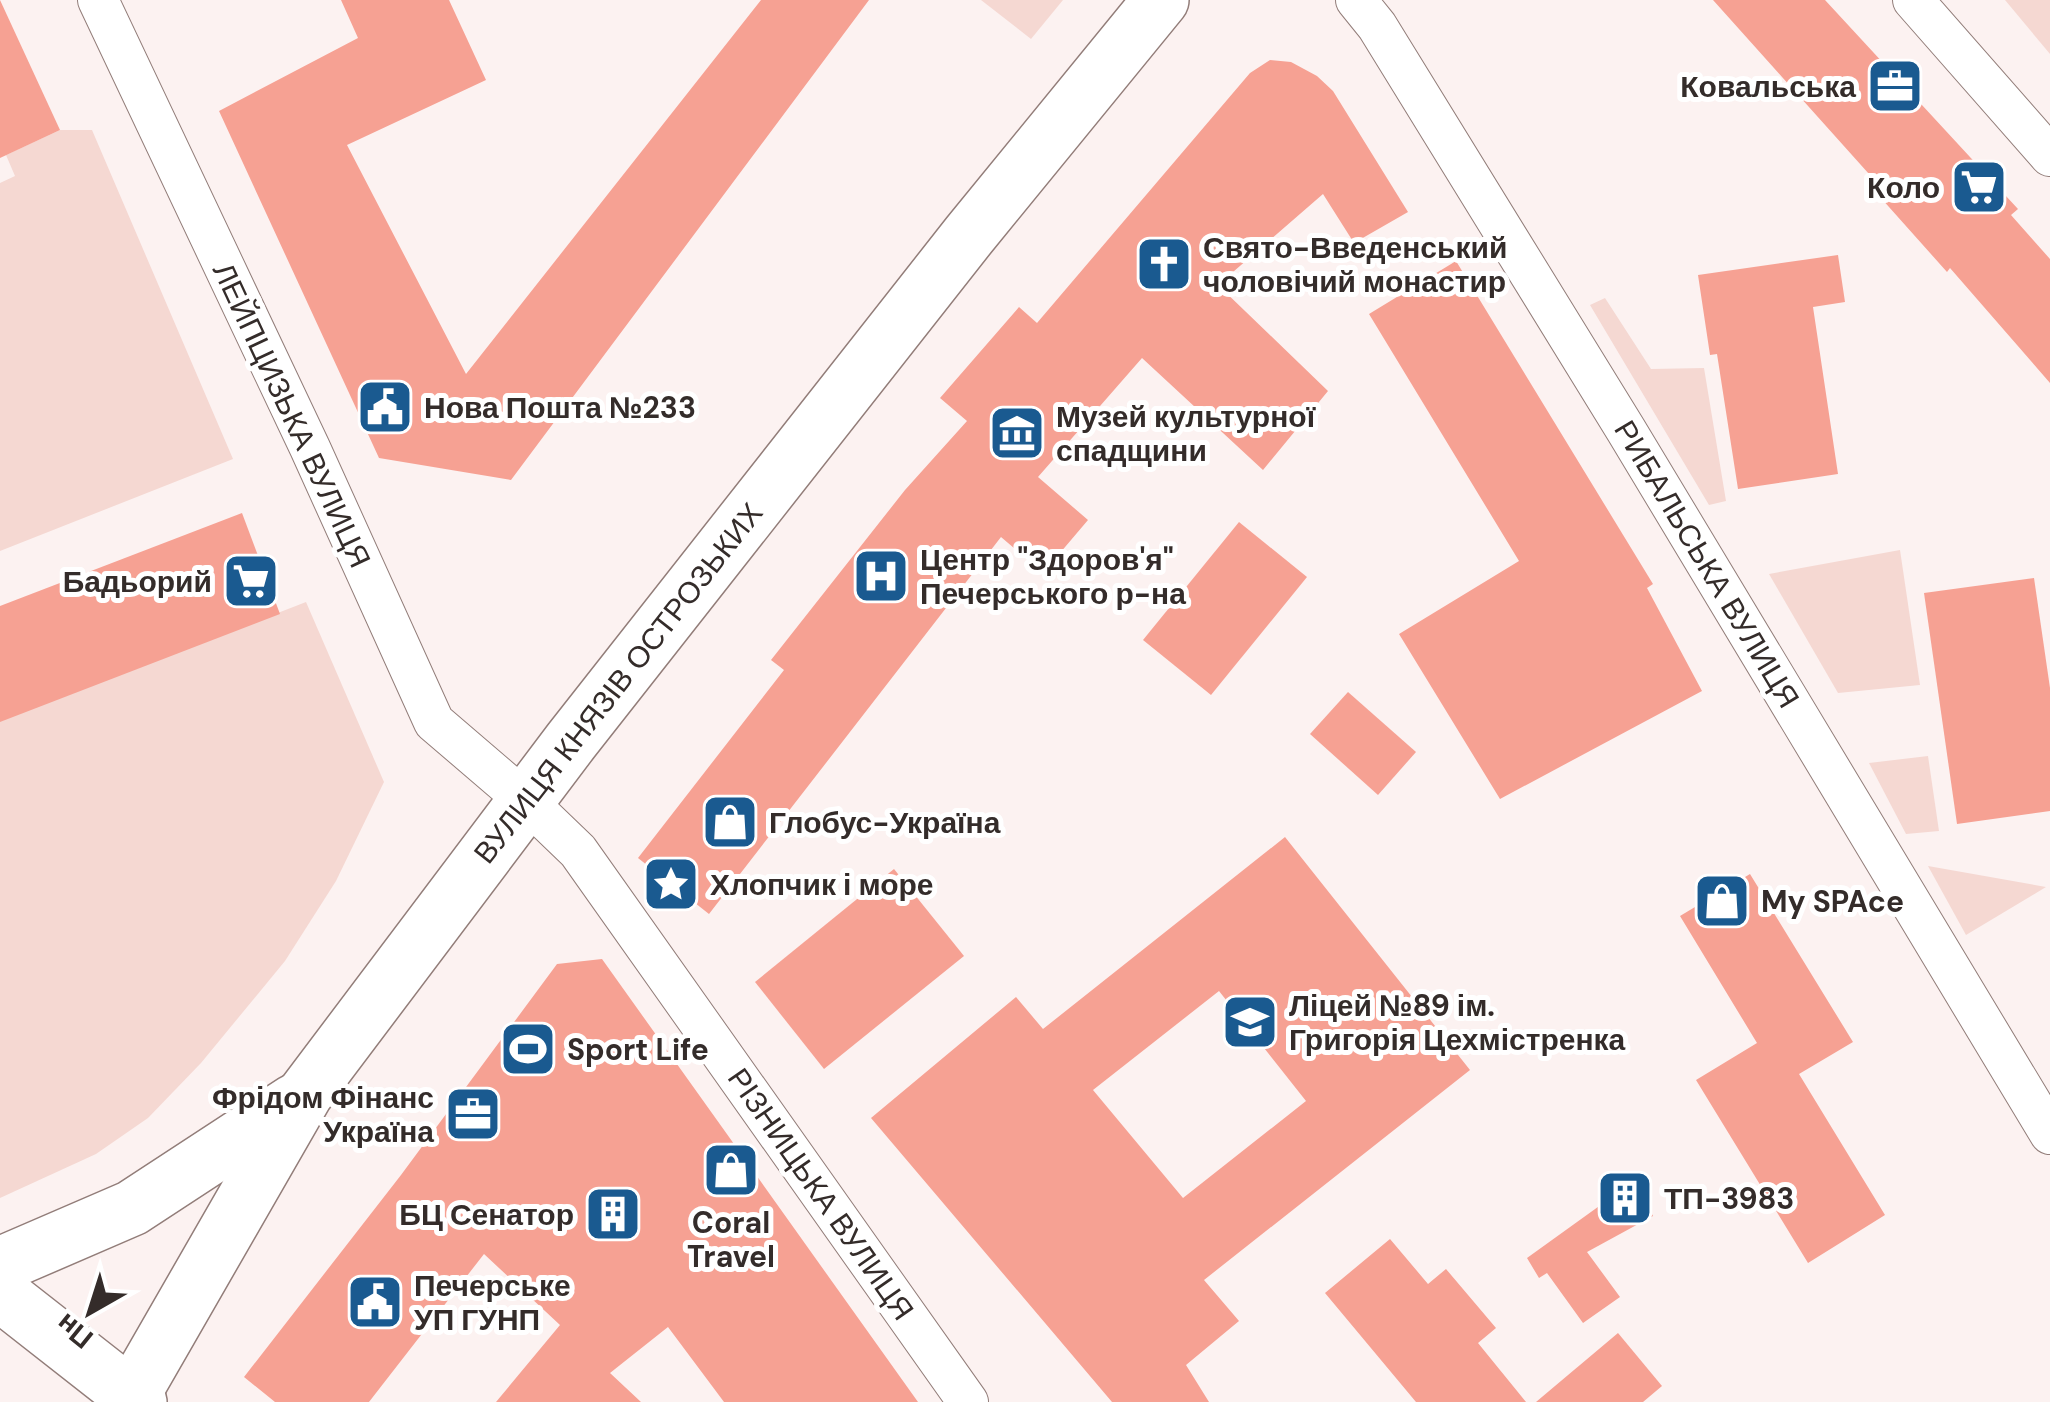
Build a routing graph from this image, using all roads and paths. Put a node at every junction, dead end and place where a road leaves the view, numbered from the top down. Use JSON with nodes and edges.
{"nodes":[{"id":1,"x":98,"y":0,"type":"edge"},
{"id":2,"x":1161,"y":0,"type":"edge"},
{"id":3,"x":1356,"y":0,"type":"edge"},
{"id":4,"x":1913,"y":0,"type":"edge"},
{"id":5,"x":2050,"y":156,"type":"edge"},
{"id":6,"x":525,"y":800,"type":"junction"},
{"id":7,"x":305,"y":1094,"type":"junction"},
{"id":8,"x":2050,"y":1134,"type":"edge"},
{"id":9,"x":0,"y":1265,"type":"edge"},
{"id":10,"x":0,"y":1294,"type":"edge"},
{"id":11,"x":133,"y":1400,"type":"edge"},
{"id":12,"x":968,"y":1402,"type":"edge"}],
"edges":[{"from":1,"to":6,"type":"street","name":"ЛЕЙПЦИЗЬКА ВУЛИЦЯ"},
{"from":2,"to":6,"type":"main road","name":"ВУЛИЦЯ КНЯЗІВ ОСТРОЗЬКИХ"},
{"from":3,"to":8,"type":"street","name":"РИБАЛЬСЬКА ВУЛИЦЯ"},
{"from":4,"to":5,"type":"street"},
{"from":6,"to":7,"type":"main road","name":"ВУЛИЦЯ КНЯЗІВ ОСТРОЗЬКИХ"},
{"from":6,"to":12,"type":"street","name":"РІЗНИЦЬКА ВУЛИЦЯ"},
{"from":7,"to":9,"type":"main road"},
{"from":7,"to":11,"type":"main road","name":"ВУЛИЦЯ КНЯЗІВ ОСТРОЗЬКИХ"},
{"from":10,"to":11,"type":"main road"}]}
